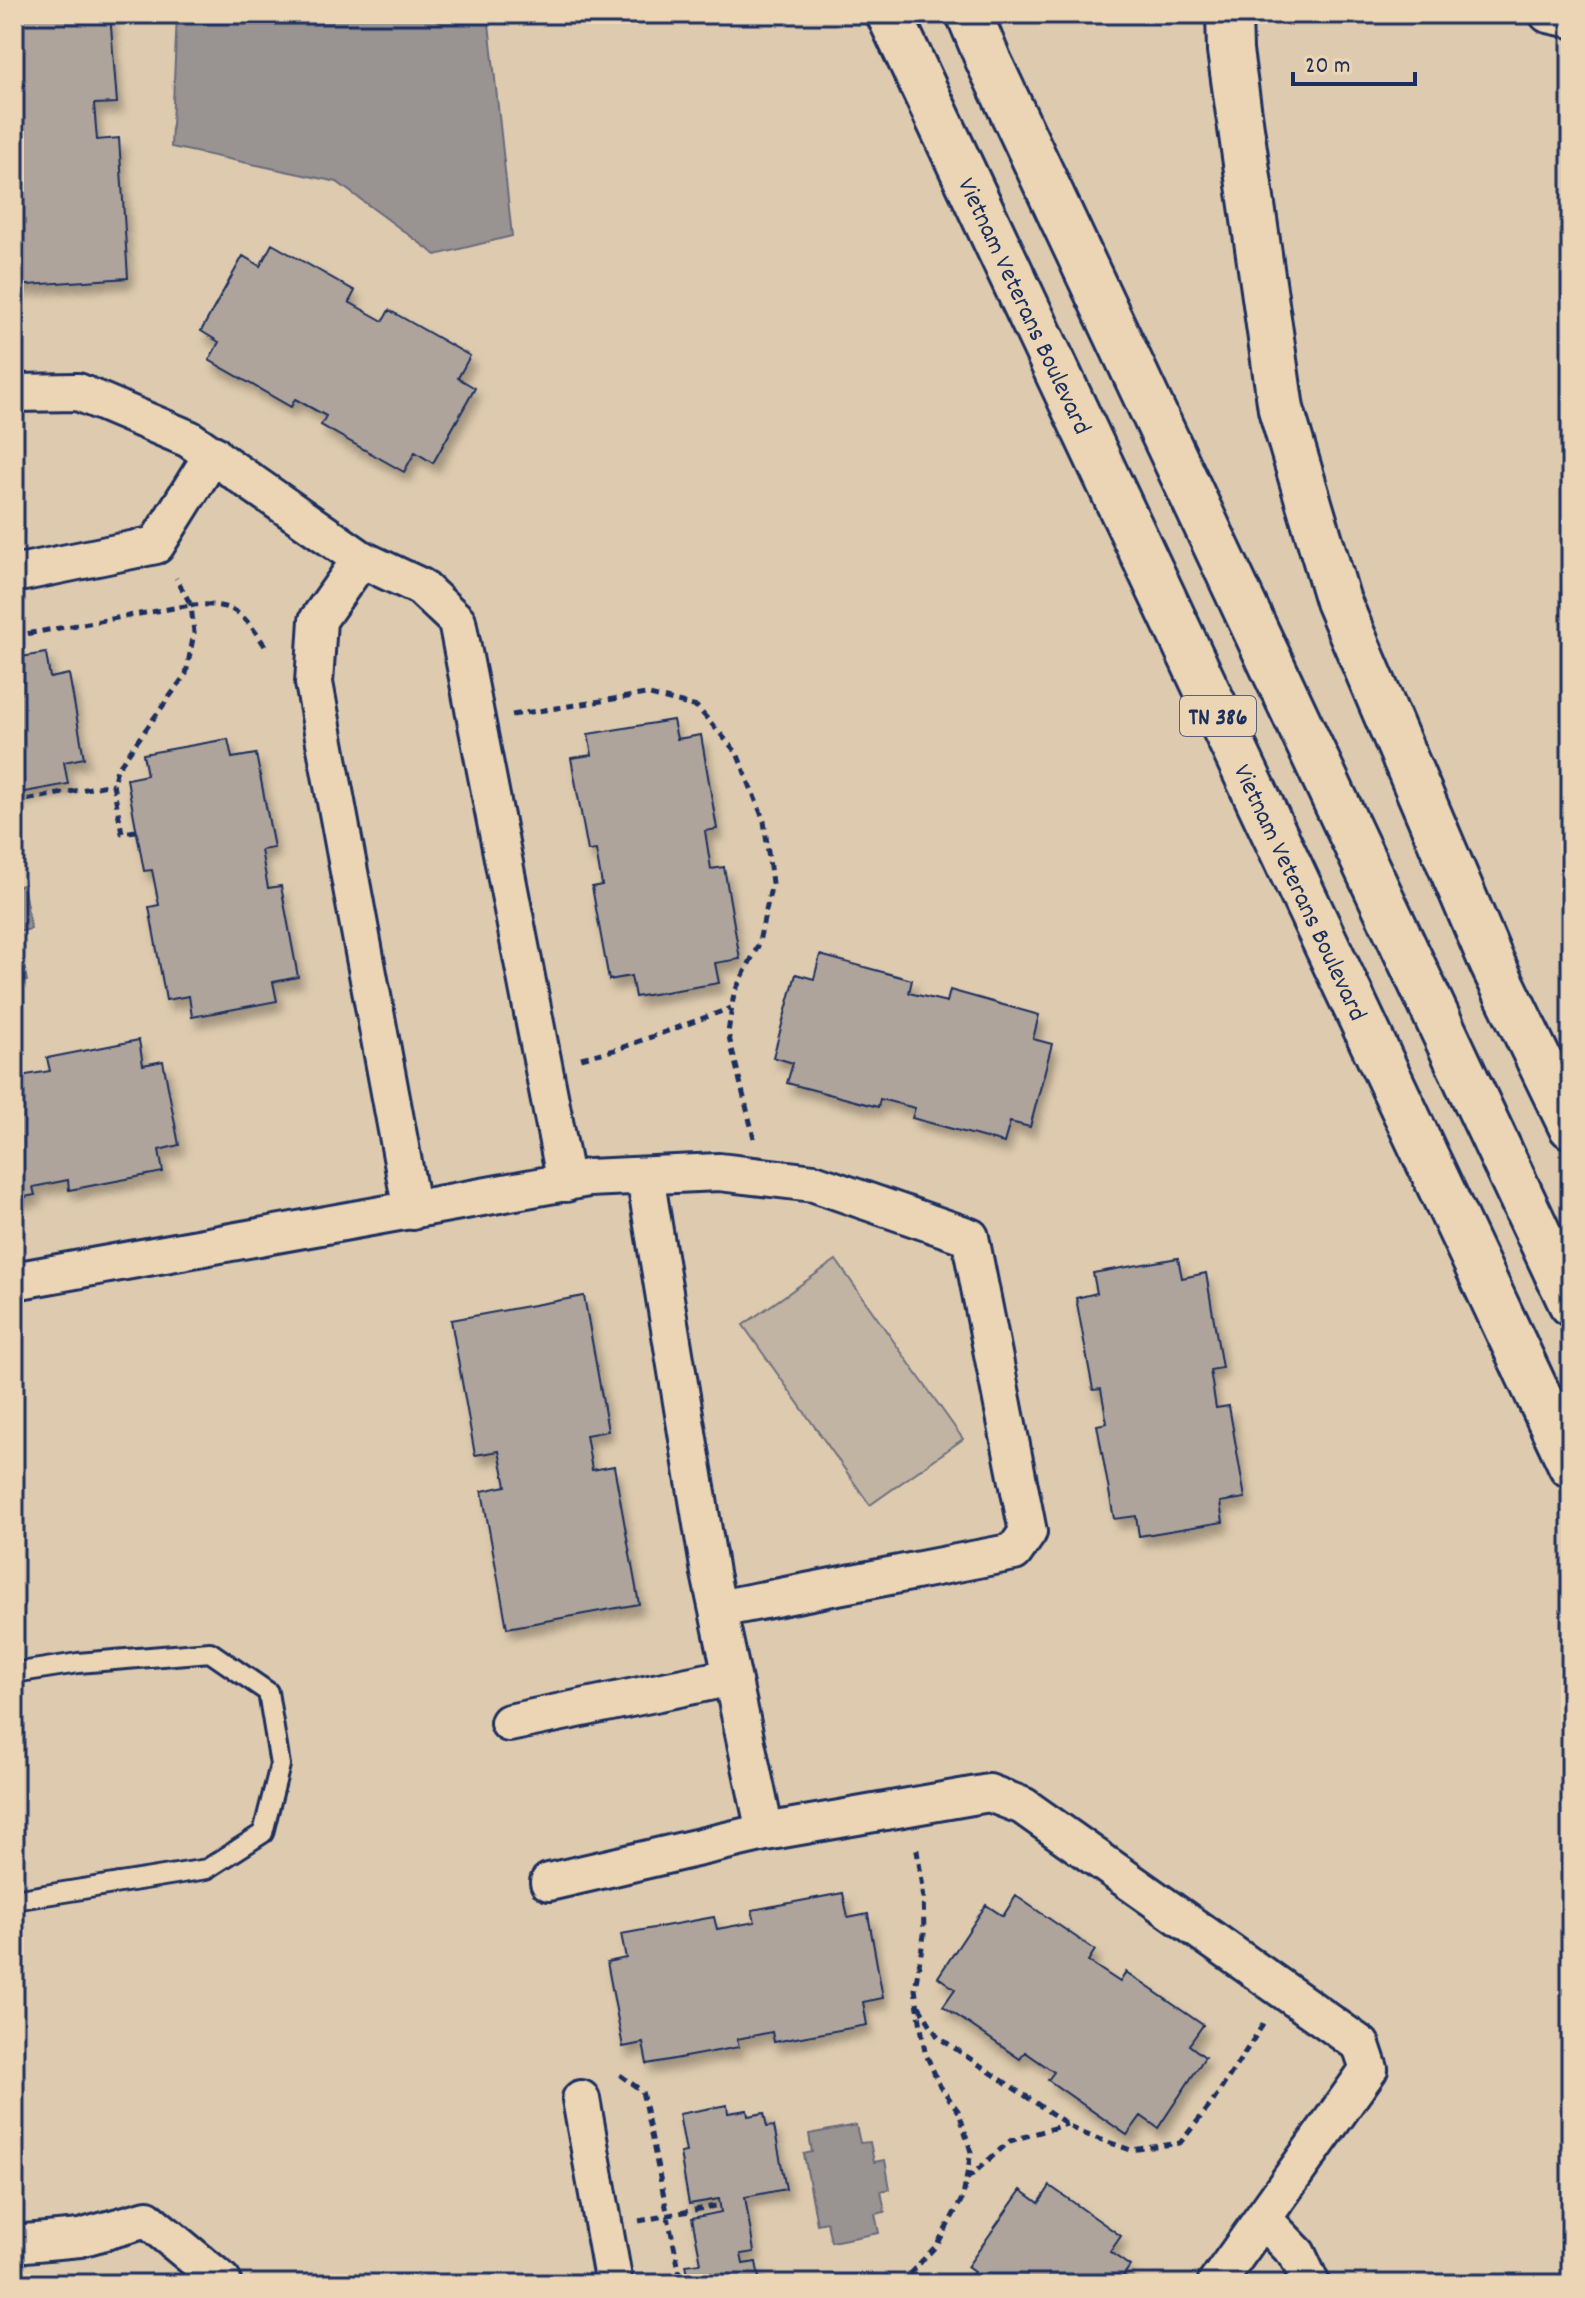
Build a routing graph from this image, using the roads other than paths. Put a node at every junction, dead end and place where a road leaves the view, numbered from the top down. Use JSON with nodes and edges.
{"nodes":[{"id":1,"x":969,"y":14,"type":"edge"},
{"id":2,"x":1229,"y":14,"type":"edge"},
{"id":3,"x":1548,"y":14,"type":"edge"},
{"id":4,"x":1571,"y":19,"type":"edge"},
{"id":5,"x":894,"y":25,"type":"edge"},
{"id":6,"x":14,"y":393,"type":"edge"},
{"id":7,"x":213,"y":454,"type":"junction"},
{"id":8,"x":361,"y":559,"type":"junction"},
{"id":9,"x":14,"y":574,"type":"edge"},
{"id":10,"x":1571,"y":1126,"type":"edge"},
{"id":11,"x":645,"y":1176,"type":"junction"},
{"id":12,"x":566,"y":1183,"type":"junction"},
{"id":13,"x":412,"y":1211,"type":"junction"},
{"id":14,"x":14,"y":1281,"type":"edge"},
{"id":15,"x":1571,"y":1303,"type":"edge"},
{"id":16,"x":1539,"y":1397,"type":"junction"},
{"id":17,"x":1571,"y":1465,"type":"edge"},
{"id":18,"x":1571,"y":1485,"type":"edge"},
{"id":19,"x":718,"y":1609,"type":"junction"},
{"id":20,"x":14,"y":1673,"type":"edge"},
{"id":21,"x":732,"y":1677,"type":"junction"},
{"id":22,"x":509,"y":1723,"type":"dead end"},
{"id":23,"x":765,"y":1832,"type":"junction"},
{"id":24,"x":549,"y":1882,"type":"dead end"},
{"id":25,"x":14,"y":1900,"type":"edge"},
{"id":26,"x":581,"y":2099,"type":"dead end"},
{"id":27,"x":1263,"y":2219,"type":"junction"},
{"id":28,"x":14,"y":2244,"type":"edge"},
{"id":29,"x":224,"y":2283,"type":"edge"},
{"id":30,"x":614,"y":2284,"type":"edge"},
{"id":31,"x":1216,"y":2284,"type":"edge"},
{"id":32,"x":1311,"y":2284,"type":"edge"}],
"edges":[{"from":1,"to":15,"type":"highway","number":"TN 386"},
{"from":2,"to":10,"type":"highway"},
{"from":3,"to":4,"type":"street"},
{"from":5,"to":16,"type":"highway","name":"Vietnam Veterans Boulevard","number":"TN 386"},
{"from":6,"to":7,"type":"street"},
{"from":7,"to":8,"type":"street"},
{"from":7,"to":9,"type":"street"},
{"from":8,"to":12,"type":"street"},
{"from":8,"to":13,"type":"street"},
{"from":11,"to":12,"type":"street"},
{"from":11,"to":19,"type":"street"},
{"from":11,"to":19,"type":"street"},
{"from":12,"to":13,"type":"street"},
{"from":13,"to":14,"type":"street"},
{"from":16,"to":17,"type":"highway","name":"Vietnam Veterans Boulevard","number":"TN 386"},
{"from":16,"to":18,"type":"highway"},
{"from":19,"to":21,"type":"street"},
{"from":20,"to":25,"type":"lane"},
{"from":21,"to":22,"type":"street"},
{"from":21,"to":23,"type":"street"},
{"from":23,"to":24,"type":"street"},
{"from":23,"to":27,"type":"street"},
{"from":26,"to":30,"type":"street"},
{"from":27,"to":31,"type":"street"},
{"from":27,"to":32,"type":"street"},
{"from":28,"to":29,"type":"street"}]}
